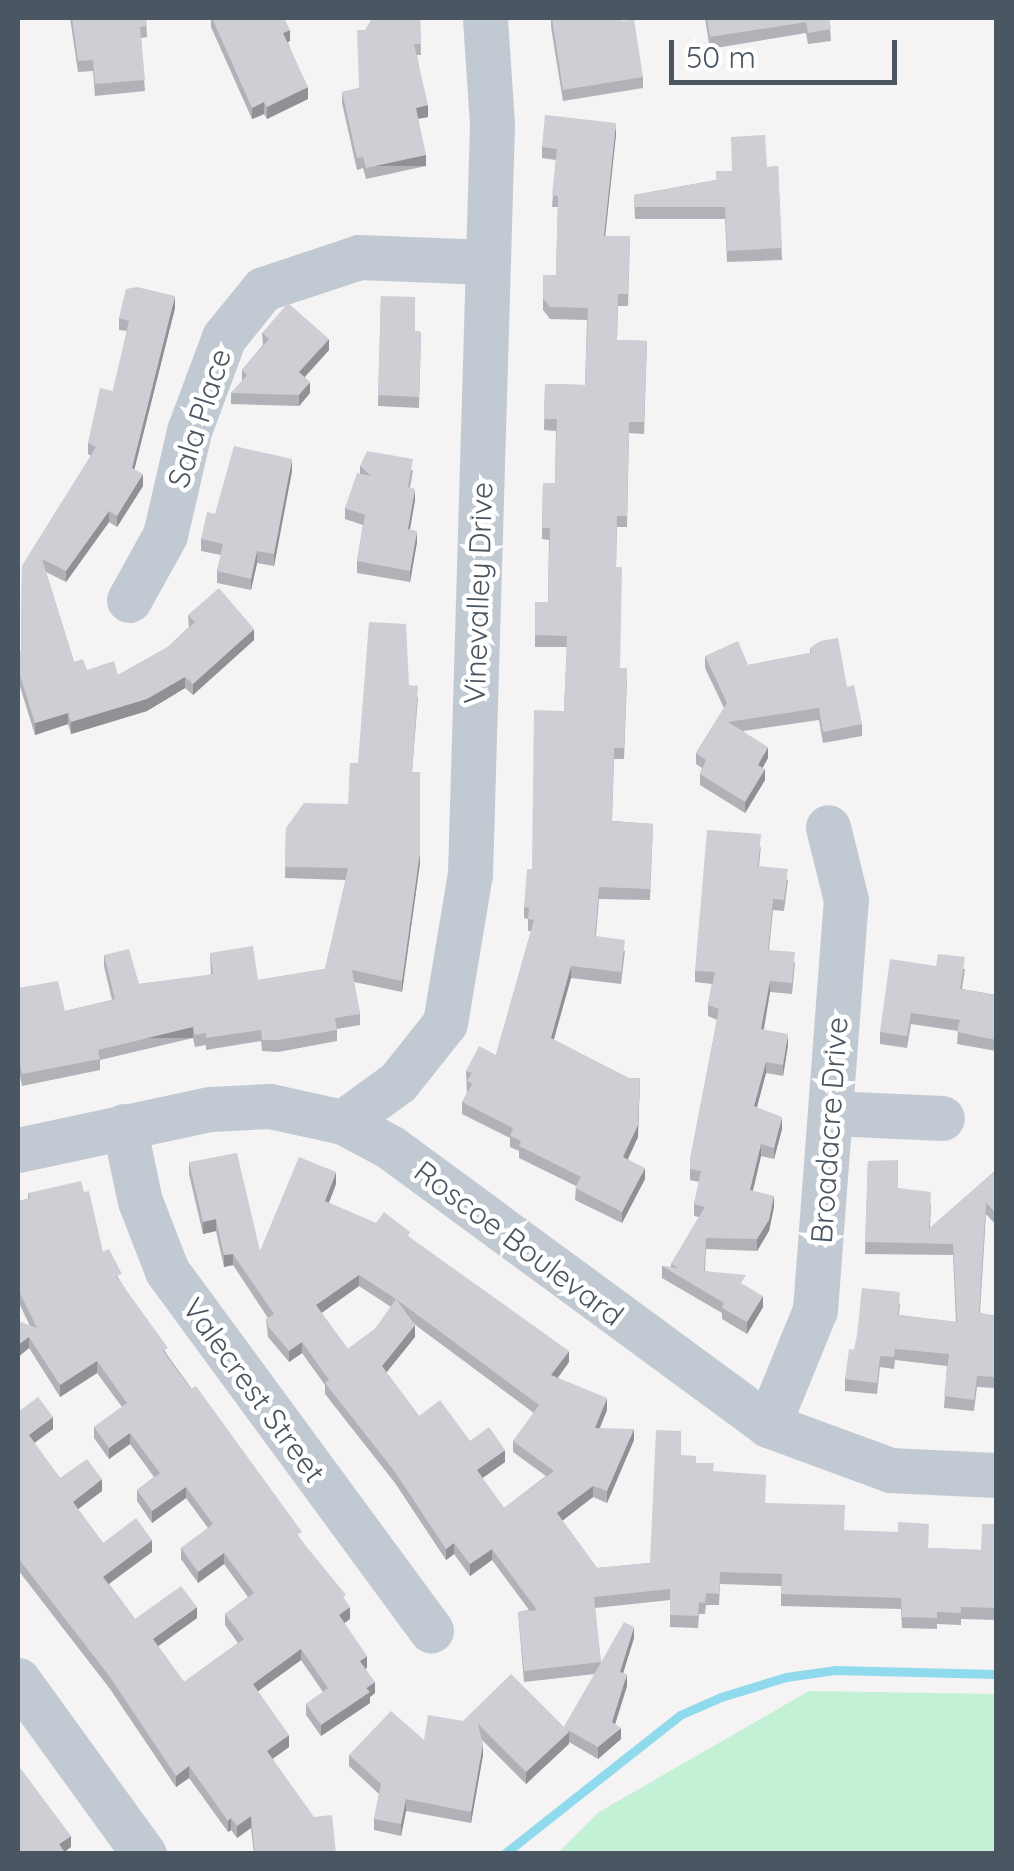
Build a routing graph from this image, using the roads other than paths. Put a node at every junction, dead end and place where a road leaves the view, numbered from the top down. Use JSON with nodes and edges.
{"nodes":[{"id":1,"x":484,"y":18,"type":"edge"},
{"id":2,"x":488,"y":262,"type":"junction"},
{"id":3,"x":129,"y":600,"type":"dead end"},
{"id":4,"x":828,"y":828,"type":"dead end"},
{"id":5,"x":831,"y":1113,"type":"junction"},
{"id":6,"x":942,"y":1118,"type":"dead end"},
{"id":7,"x":343,"y":1122,"type":"junction"},
{"id":8,"x":124,"y":1126,"type":"junction"},
{"id":9,"x":18,"y":1150,"type":"edge"},
{"id":10,"x":768,"y":1425,"type":"junction"},
{"id":11,"x":996,"y":1476,"type":"edge"},
{"id":12,"x":431,"y":1630,"type":"dead end"},
{"id":13,"x":18,"y":1680,"type":"edge"},
{"id":14,"x":144,"y":1854,"type":"edge"}],
"edges":[{"from":1,"to":2,"type":"street","name":"Vinevalley Drive"},
{"from":2,"to":3,"type":"street","name":"Sala Place"},
{"from":2,"to":7,"type":"street","name":"Vinevalley Drive"},
{"from":4,"to":5,"type":"street","name":"Broadacre Drive"},
{"from":5,"to":6,"type":"street"},
{"from":5,"to":10,"type":"street","name":"Broadacre Drive"},
{"from":7,"to":8,"type":"street","name":"Roscoe Boulevard"},
{"from":7,"to":10,"type":"street","name":"Roscoe Boulevard"},
{"from":8,"to":9,"type":"street","name":"Roscoe Boulevard"},
{"from":8,"to":12,"type":"street","name":"Valecrest Street"},
{"from":10,"to":11,"type":"street","name":"Roscoe Boulevard"},
{"from":13,"to":14,"type":"street"}]}
